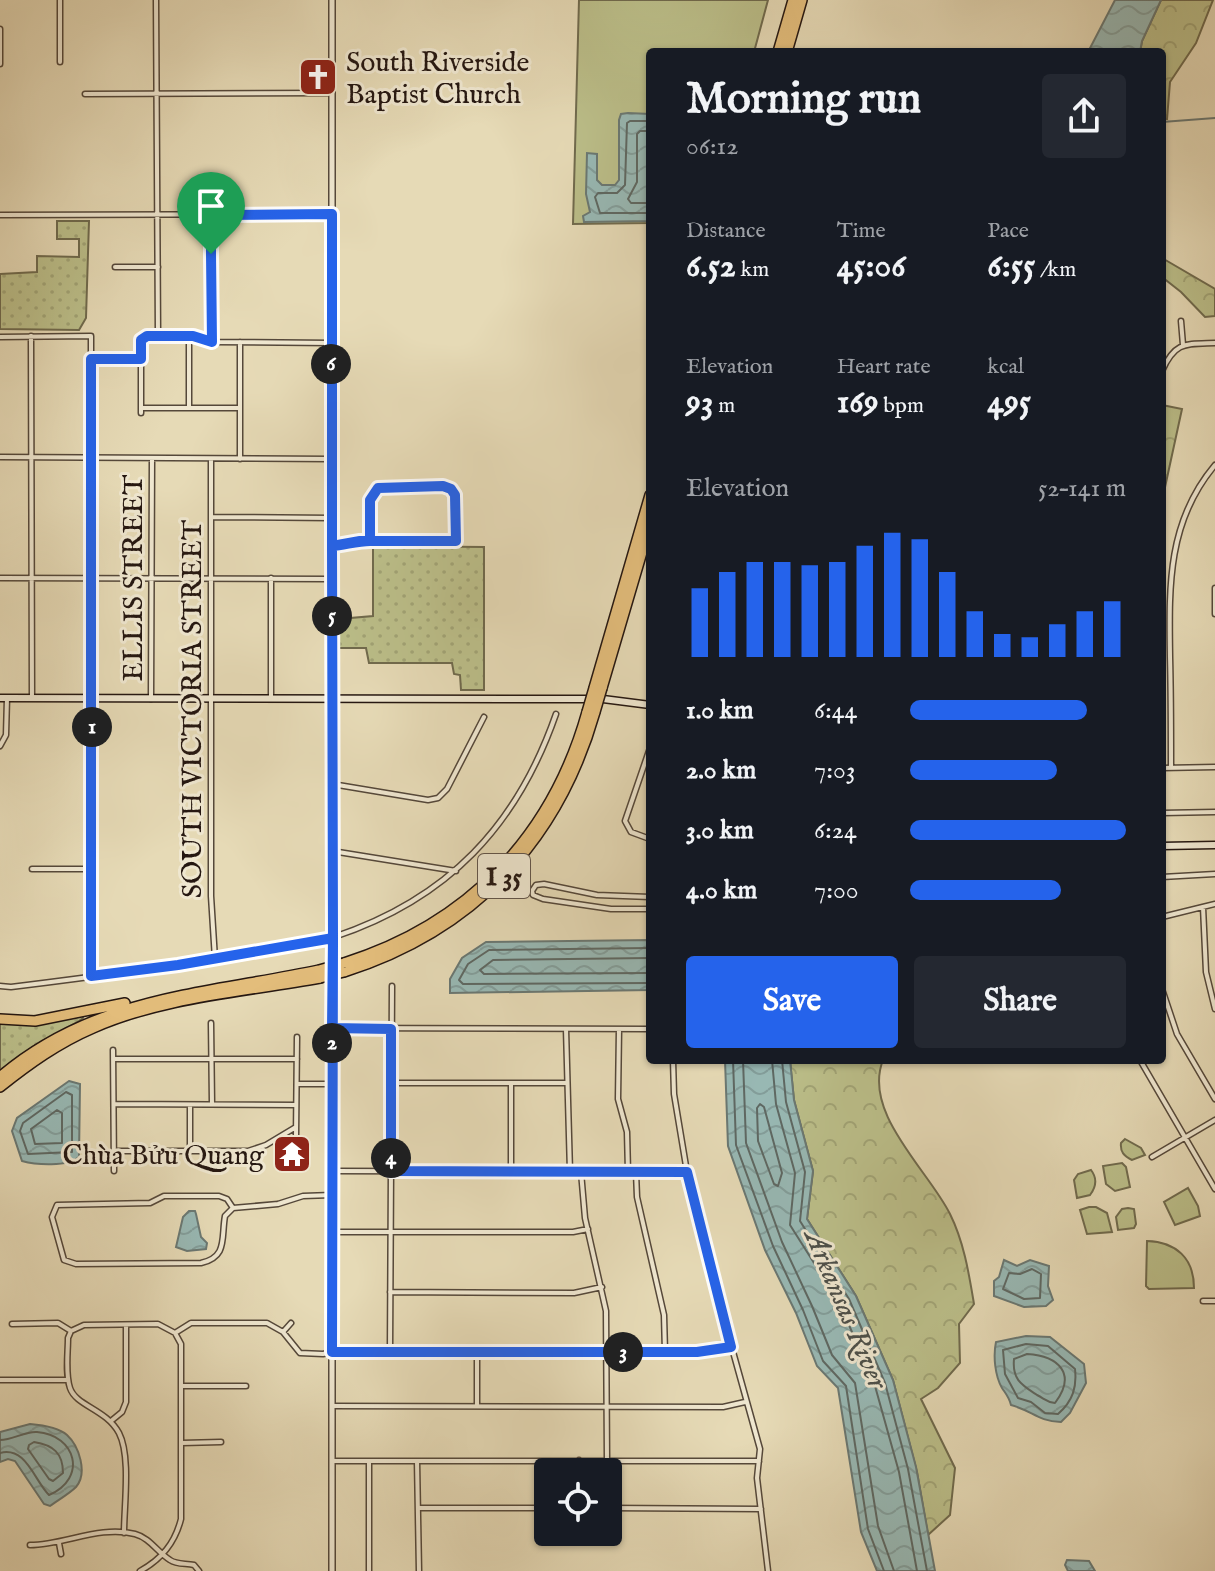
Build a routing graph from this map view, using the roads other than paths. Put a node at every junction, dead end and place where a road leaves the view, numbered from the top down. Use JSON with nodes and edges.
{"nodes":[{"id":1,"x":60,"y":0,"type":"edge"},
{"id":2,"x":156,"y":0,"type":"edge"},
{"id":3,"x":332,"y":0,"type":"edge"},
{"id":4,"x":793,"y":0,"type":"edge"},
{"id":5,"x":802,"y":0,"type":"edge"},
{"id":6,"x":0,"y":29,"type":"edge"},
{"id":7,"x":779,"y":48,"type":"edge"},
{"id":8,"x":788,"y":48,"type":"edge"},
{"id":9,"x":60,"y":62,"type":"dead end"},
{"id":10,"x":0,"y":64,"type":"edge"},
{"id":11,"x":332,"y":93,"type":"junction"},
{"id":12,"x":85,"y":94,"type":"dead end"},
{"id":13,"x":156,"y":94,"type":"junction"},
{"id":14,"x":332,"y":214,"type":"junction"},
{"id":15,"x":0,"y":215,"type":"edge"},
{"id":16,"x":156,"y":215,"type":"junction"},
{"id":17,"x":211,"y":215,"type":"junction"},
{"id":18,"x":115,"y":267,"type":"dead end"},
{"id":19,"x":158,"y":267,"type":"junction"},
{"id":20,"x":1181,"y":321,"type":"dead end"},
{"id":21,"x":31,"y":336,"type":"junction"},
{"id":22,"x":158,"y":336,"type":"junction"},
{"id":23,"x":189,"y":336,"type":"junction"},
{"id":24,"x":0,"y":337,"type":"edge"},
{"id":25,"x":212,"y":342,"type":"junction"},
{"id":26,"x":240,"y":342,"type":"junction"},
{"id":27,"x":332,"y":343,"type":"junction"},
{"id":28,"x":1215,"y":343,"type":"edge"},
{"id":29,"x":1183,"y":345,"type":"junction"},
{"id":30,"x":91,"y":359,"type":"junction"},
{"id":31,"x":141,"y":359,"type":"junction"},
{"id":32,"x":1166,"y":363,"type":"edge"},
{"id":33,"x":189,"y":408,"type":"junction"},
{"id":34,"x":240,"y":408,"type":"junction"},
{"id":35,"x":0,"y":457,"type":"edge"},
{"id":36,"x":31,"y":458,"type":"junction"},
{"id":37,"x":91,"y":458,"type":"junction"},
{"id":38,"x":152,"y":458,"type":"junction"},
{"id":39,"x":211,"y":459,"type":"junction"},
{"id":40,"x":240,"y":459,"type":"junction"},
{"id":41,"x":332,"y":459,"type":"junction"},
{"id":42,"x":1215,"y":465,"type":"edge"},
{"id":43,"x":646,"y":510,"type":"edge"},
{"id":44,"x":211,"y":517,"type":"junction"},
{"id":45,"x":332,"y":518,"type":"junction"},
{"id":46,"x":646,"y":538,"type":"edge"},
{"id":47,"x":370,"y":541,"type":"junction"},
{"id":48,"x":332,"y":546,"type":"junction"},
{"id":49,"x":0,"y":578,"type":"edge"},
{"id":50,"x":31,"y":578,"type":"junction"},
{"id":51,"x":91,"y":578,"type":"junction"},
{"id":52,"x":151,"y":578,"type":"junction"},
{"id":53,"x":211,"y":578,"type":"junction"},
{"id":54,"x":271,"y":578,"type":"junction"},
{"id":55,"x":332,"y":579,"type":"junction"},
{"id":56,"x":1215,"y":588,"type":"edge"},
{"id":57,"x":1215,"y":614,"type":"edge"},
{"id":58,"x":598,"y":688,"type":"junction"},
{"id":59,"x":4,"y":698,"type":"edge"},
{"id":60,"x":32,"y":699,"type":"junction"},
{"id":61,"x":92,"y":699,"type":"junction"},
{"id":62,"x":151,"y":699,"type":"junction"},
{"id":63,"x":211,"y":699,"type":"junction"},
{"id":64,"x":271,"y":699,"type":"junction"},
{"id":65,"x":332,"y":699,"type":"junction"},
{"id":66,"x":646,"y":704,"type":"edge"},
{"id":67,"x":556,"y":714,"type":"dead end"},
{"id":68,"x":484,"y":717,"type":"dead end"},
{"id":69,"x":0,"y":746,"type":"edge"},
{"id":70,"x":646,"y":759,"type":"edge"},
{"id":71,"x":1171,"y":767,"type":"junction"},
{"id":72,"x":1215,"y":767,"type":"edge"},
{"id":73,"x":1166,"y":768,"type":"edge"},
{"id":74,"x":332,"y":784,"type":"junction"},
{"id":75,"x":1215,"y":812,"type":"edge"},
{"id":76,"x":1166,"y":813,"type":"edge"},
{"id":77,"x":646,"y":838,"type":"edge"},
{"id":78,"x":1215,"y":845,"type":"edge"},
{"id":79,"x":1166,"y":846,"type":"edge"},
{"id":80,"x":332,"y":851,"type":"junction"},
{"id":81,"x":32,"y":869,"type":"dead end"},
{"id":82,"x":91,"y":869,"type":"junction"},
{"id":83,"x":456,"y":871,"type":"junction"},
{"id":84,"x":1215,"y":874,"type":"edge"},
{"id":85,"x":1166,"y":877,"type":"edge"},
{"id":86,"x":646,"y":897,"type":"edge"},
{"id":87,"x":1215,"y":904,"type":"edge"},
{"id":88,"x":1203,"y":907,"type":"junction"},
{"id":89,"x":646,"y":909,"type":"edge"},
{"id":90,"x":1166,"y":916,"type":"edge"},
{"id":91,"x":333,"y":938,"type":"junction"},
{"id":92,"x":215,"y":959,"type":"junction"},
{"id":93,"x":319,"y":974,"type":"junction"},
{"id":94,"x":91,"y":976,"type":"junction"},
{"id":95,"x":0,"y":986,"type":"edge"},
{"id":96,"x":392,"y":986,"type":"dead end"},
{"id":97,"x":187,"y":994,"type":"junction"},
{"id":98,"x":1166,"y":1001,"type":"edge"},
{"id":99,"x":1215,"y":1009,"type":"edge"},
{"id":100,"x":0,"y":1019,"type":"edge"},
{"id":101,"x":211,"y":1023,"type":"dead end"},
{"id":102,"x":332,"y":1028,"type":"junction"},
{"id":103,"x":391,"y":1029,"type":"junction"},
{"id":104,"x":566,"y":1029,"type":"junction"},
{"id":105,"x":619,"y":1029,"type":"junction"},
{"id":106,"x":646,"y":1029,"type":"edge"},
{"id":107,"x":297,"y":1037,"type":"dead end"},
{"id":108,"x":113,"y":1050,"type":"dead end"},
{"id":109,"x":113,"y":1059,"type":"junction"},
{"id":110,"x":211,"y":1059,"type":"junction"},
{"id":111,"x":297,"y":1059,"type":"junction"},
{"id":112,"x":673,"y":1064,"type":"edge"},
{"id":113,"x":1142,"y":1064,"type":"edge"},
{"id":114,"x":0,"y":1077,"type":"edge"},
{"id":115,"x":391,"y":1083,"type":"junction"},
{"id":116,"x":511,"y":1083,"type":"junction"},
{"id":117,"x":565,"y":1083,"type":"junction"},
{"id":118,"x":297,"y":1084,"type":"junction"},
{"id":119,"x":332,"y":1084,"type":"junction"},
{"id":120,"x":0,"y":1087,"type":"edge"},
{"id":121,"x":1215,"y":1099,"type":"edge"},
{"id":122,"x":114,"y":1104,"type":"junction"},
{"id":123,"x":212,"y":1104,"type":"junction"},
{"id":124,"x":190,"y":1105,"type":"junction"},
{"id":125,"x":296,"y":1105,"type":"junction"},
{"id":126,"x":1215,"y":1120,"type":"edge"},
{"id":127,"x":296,"y":1127,"type":"junction"},
{"id":128,"x":296,"y":1137,"type":"dead end"},
{"id":129,"x":1186,"y":1138,"type":"junction"},
{"id":130,"x":114,"y":1151,"type":"junction"},
{"id":131,"x":190,"y":1151,"type":"junction"},
{"id":132,"x":1152,"y":1157,"type":"dead end"},
{"id":133,"x":114,"y":1171,"type":"dead end"},
{"id":134,"x":332,"y":1171,"type":"junction"},
{"id":135,"x":391,"y":1171,"type":"junction"},
{"id":136,"x":511,"y":1172,"type":"junction"},
{"id":137,"x":570,"y":1172,"type":"junction"},
{"id":138,"x":581,"y":1172,"type":"junction"},
{"id":139,"x":628,"y":1172,"type":"junction"},
{"id":140,"x":636,"y":1172,"type":"junction"},
{"id":141,"x":687,"y":1172,"type":"junction"},
{"id":142,"x":1215,"y":1189,"type":"edge"},
{"id":143,"x":332,"y":1195,"type":"junction"},
{"id":144,"x":233,"y":1208,"type":"junction"},
{"id":145,"x":588,"y":1229,"type":"junction"},
{"id":146,"x":332,"y":1232,"type":"junction"},
{"id":147,"x":391,"y":1232,"type":"junction"},
{"id":148,"x":602,"y":1287,"type":"junction"},
{"id":149,"x":390,"y":1292,"type":"junction"},
{"id":150,"x":1203,"y":1301,"type":"dead end"},
{"id":151,"x":1215,"y":1301,"type":"edge"},
{"id":152,"x":291,"y":1323,"type":"dead end"},
{"id":153,"x":12,"y":1324,"type":"dead end"},
{"id":154,"x":126,"y":1324,"type":"junction"},
{"id":155,"x":71,"y":1331,"type":"junction"},
{"id":156,"x":283,"y":1332,"type":"junction"},
{"id":157,"x":175,"y":1333,"type":"junction"},
{"id":158,"x":731,"y":1347,"type":"junction"},
{"id":159,"x":332,"y":1352,"type":"junction"},
{"id":160,"x":390,"y":1352,"type":"junction"},
{"id":161,"x":477,"y":1352,"type":"junction"},
{"id":162,"x":606,"y":1352,"type":"junction"},
{"id":163,"x":665,"y":1352,"type":"junction"},
{"id":164,"x":0,"y":1380,"type":"edge"},
{"id":165,"x":68,"y":1380,"type":"junction"},
{"id":166,"x":182,"y":1386,"type":"junction"},
{"id":167,"x":246,"y":1386,"type":"dead end"},
{"id":168,"x":746,"y":1402,"type":"junction"},
{"id":169,"x":332,"y":1406,"type":"junction"},
{"id":170,"x":477,"y":1407,"type":"junction"},
{"id":171,"x":607,"y":1407,"type":"junction"},
{"id":172,"x":111,"y":1421,"type":"junction"},
{"id":173,"x":221,"y":1442,"type":"dead end"},
{"id":174,"x":182,"y":1443,"type":"junction"},
{"id":175,"x":607,"y":1458,"type":"edge"},
{"id":176,"x":417,"y":1460,"type":"junction"},
{"id":177,"x":534,"y":1460,"type":"edge"},
{"id":178,"x":622,"y":1460,"type":"edge"},
{"id":179,"x":332,"y":1461,"type":"junction"},
{"id":180,"x":369,"y":1461,"type":"junction"},
{"id":181,"x":759,"y":1461,"type":"junction"},
{"id":182,"x":419,"y":1508,"type":"junction"},
{"id":183,"x":534,"y":1508,"type":"edge"},
{"id":184,"x":622,"y":1508,"type":"edge"},
{"id":185,"x":761,"y":1509,"type":"junction"},
{"id":186,"x":124,"y":1533,"type":"junction"},
{"id":187,"x":59,"y":1543,"type":"junction"},
{"id":188,"x":30,"y":1545,"type":"dead end"},
{"id":189,"x":61,"y":1554,"type":"dead end"},
{"id":190,"x":163,"y":1555,"type":"junction"},
{"id":191,"x":140,"y":1571,"type":"edge"},
{"id":192,"x":199,"y":1571,"type":"edge"},
{"id":193,"x":332,"y":1571,"type":"edge"},
{"id":194,"x":369,"y":1571,"type":"edge"},
{"id":195,"x":419,"y":1571,"type":"edge"},
{"id":196,"x":768,"y":1571,"type":"edge"}],
"edges":[{"from":1,"to":9,"type":"street"},
{"from":2,"to":13,"type":"street"},
{"from":3,"to":11,"type":"street"},
{"from":4,"to":7,"type":"highway"},
{"from":5,"to":8,"type":"highway"},
{"from":6,"to":10,"type":"street"},
{"from":11,"to":13,"type":"street"},
{"from":11,"to":14,"type":"street"},
{"from":12,"to":13,"type":"street"},
{"from":13,"to":16,"type":"street"},
{"from":14,"to":17,"type":"street"},
{"from":14,"to":27,"type":"street"},
{"from":15,"to":16,"type":"street"},
{"from":16,"to":17,"type":"street"},
{"from":16,"to":19,"type":"street"},
{"from":17,"to":25,"type":"street"},
{"from":18,"to":19,"type":"street"},
{"from":19,"to":22,"type":"street"},
{"from":20,"to":29,"type":"street"},
{"from":21,"to":24,"type":"street"},
{"from":21,"to":30,"type":"street"},
{"from":21,"to":36,"type":"street"},
{"from":22,"to":23,"type":"street"},
{"from":22,"to":31,"type":"street"},
{"from":23,"to":25,"type":"street"},
{"from":23,"to":33,"type":"street"},
{"from":25,"to":26,"type":"street"},
{"from":26,"to":27,"type":"street"},
{"from":26,"to":34,"type":"street"},
{"from":27,"to":41,"type":"street"},
{"from":28,"to":29,"type":"street"},
{"from":29,"to":32,"type":"street"},
{"from":30,"to":31,"type":"street"},
{"from":30,"to":37,"type":"street"},
{"from":31,"to":33,"type":"street"},
{"from":33,"to":34,"type":"street"},
{"from":34,"to":40,"type":"street"},
{"from":35,"to":36,"type":"street"},
{"from":36,"to":37,"type":"street"},
{"from":36,"to":50,"type":"street"},
{"from":37,"to":38,"type":"street"},
{"from":37,"to":51,"type":"street"},
{"from":38,"to":39,"type":"street"},
{"from":38,"to":52,"type":"street","name":"ELLIS STREET"},
{"from":39,"to":40,"type":"street"},
{"from":39,"to":44,"type":"street","name":"SOUTH VICTORIA STREET"},
{"from":40,"to":41,"type":"street"},
{"from":41,"to":45,"type":"street"},
{"from":42,"to":71,"type":"street"},
{"from":43,"to":58,"type":"highway","number":"I 35"},
{"from":44,"to":45,"type":"street"},
{"from":44,"to":53,"type":"street","name":"SOUTH VICTORIA STREET"},
{"from":45,"to":48,"type":"street"},
{"from":46,"to":58,"type":"highway","number":"I 35"},
{"from":47,"to":47,"type":"street"},
{"from":47,"to":48,"type":"street"},
{"from":48,"to":55,"type":"street"},
{"from":49,"to":50,"type":"street"},
{"from":50,"to":51,"type":"street"},
{"from":50,"to":60,"type":"street"},
{"from":51,"to":52,"type":"street"},
{"from":51,"to":61,"type":"street"},
{"from":52,"to":53,"type":"street"},
{"from":52,"to":62,"type":"street","name":"ELLIS STREET"},
{"from":53,"to":54,"type":"street"},
{"from":53,"to":63,"type":"street","name":"SOUTH VICTORIA STREET"},
{"from":54,"to":55,"type":"street"},
{"from":54,"to":64,"type":"street"},
{"from":55,"to":65,"type":"street"},
{"from":56,"to":57,"type":"street"},
{"from":58,"to":93,"type":"highway","number":"I 35","bridge":true},
{"from":59,"to":60,"type":"main road"},
{"from":59,"to":69,"type":"street"},
{"from":60,"to":61,"type":"main road"},
{"from":61,"to":62,"type":"main road"},
{"from":61,"to":82,"type":"street"},
{"from":62,"to":63,"type":"main road"},
{"from":63,"to":64,"type":"main road"},
{"from":63,"to":92,"type":"street","name":"SOUTH VICTORIA STREET"},
{"from":64,"to":65,"type":"main road"},
{"from":65,"to":66,"type":"main road"},
{"from":65,"to":74,"type":"street"},
{"from":67,"to":83,"type":"street"},
{"from":68,"to":74,"type":"street"},
{"from":70,"to":77,"type":"street"},
{"from":71,"to":72,"type":"street"},
{"from":71,"to":73,"type":"street"},
{"from":74,"to":80,"type":"street"},
{"from":75,"to":76,"type":"street"},
{"from":78,"to":79,"type":"main road"},
{"from":80,"to":83,"type":"street"},
{"from":80,"to":91,"type":"street"},
{"from":81,"to":82,"type":"street"},
{"from":82,"to":94,"type":"street"},
{"from":83,"to":91,"type":"street"},
{"from":84,"to":85,"type":"street"},
{"from":86,"to":89,"type":"street"},
{"from":87,"to":88,"type":"street"},
{"from":88,"to":90,"type":"street"},
{"from":88,"to":99,"type":"street"},
{"from":91,"to":92,"type":"street"},
{"from":91,"to":102,"type":"street"},
{"from":92,"to":94,"type":"street"},
{"from":93,"to":97,"type":"highway","number":"I 35"},
{"from":93,"to":120,"type":"highway","number":"I 35"},
{"from":94,"to":95,"type":"street"},
{"from":96,"to":103,"type":"street"},
{"from":97,"to":100,"type":"highway"},
{"from":97,"to":114,"type":"highway","number":"I 35"},
{"from":98,"to":121,"type":"street"},
{"from":101,"to":110,"type":"street"},
{"from":102,"to":103,"type":"street"},
{"from":102,"to":119,"type":"street"},
{"from":103,"to":104,"type":"street"},
{"from":103,"to":115,"type":"street"},
{"from":104,"to":105,"type":"street"},
{"from":104,"to":117,"type":"street"},
{"from":105,"to":106,"type":"street"},
{"from":105,"to":139,"type":"street"},
{"from":107,"to":111,"type":"street"},
{"from":108,"to":109,"type":"street"},
{"from":109,"to":110,"type":"street"},
{"from":109,"to":122,"type":"street"},
{"from":110,"to":111,"type":"street"},
{"from":110,"to":123,"type":"street"},
{"from":111,"to":118,"type":"street"},
{"from":112,"to":141,"type":"street"},
{"from":113,"to":129,"type":"street"},
{"from":115,"to":116,"type":"street"},
{"from":115,"to":135,"type":"street"},
{"from":116,"to":117,"type":"street"},
{"from":116,"to":136,"type":"street"},
{"from":117,"to":137,"type":"street"},
{"from":118,"to":119,"type":"street"},
{"from":118,"to":125,"type":"street"},
{"from":119,"to":134,"type":"street"},
{"from":122,"to":124,"type":"street"},
{"from":122,"to":130,"type":"street"},
{"from":123,"to":124,"type":"street"},
{"from":123,"to":125,"type":"street"},
{"from":124,"to":131,"type":"street"},
{"from":125,"to":127,"type":"street"},
{"from":126,"to":129,"type":"street"},
{"from":127,"to":128,"type":"street"},
{"from":127,"to":131,"type":"street"},
{"from":129,"to":132,"type":"street"},
{"from":129,"to":142,"type":"street"},
{"from":130,"to":131,"type":"street"},
{"from":130,"to":133,"type":"street"},
{"from":134,"to":135,"type":"street"},
{"from":134,"to":143,"type":"street"},
{"from":135,"to":136,"type":"street"},
{"from":135,"to":147,"type":"street"},
{"from":136,"to":137,"type":"street"},
{"from":137,"to":138,"type":"street"},
{"from":138,"to":139,"type":"street"},
{"from":138,"to":145,"type":"street"},
{"from":139,"to":140,"type":"street"},
{"from":140,"to":141,"type":"street"},
{"from":140,"to":163,"type":"street"},
{"from":141,"to":158,"type":"street"},
{"from":143,"to":144,"type":"street"},
{"from":143,"to":146,"type":"street"},
{"from":144,"to":144,"type":"street"},
{"from":145,"to":147,"type":"street"},
{"from":145,"to":148,"type":"street"},
{"from":146,"to":147,"type":"street"},
{"from":146,"to":159,"type":"street"},
{"from":147,"to":149,"type":"street"},
{"from":148,"to":149,"type":"street"},
{"from":148,"to":162,"type":"street"},
{"from":149,"to":160,"type":"street"},
{"from":150,"to":151,"type":"street"},
{"from":152,"to":156,"type":"street"},
{"from":153,"to":155,"type":"street"},
{"from":154,"to":155,"type":"street"},
{"from":154,"to":157,"type":"street"},
{"from":154,"to":172,"type":"street"},
{"from":155,"to":165,"type":"street"},
{"from":156,"to":157,"type":"street"},
{"from":156,"to":159,"type":"street"},
{"from":157,"to":166,"type":"street"},
{"from":158,"to":163,"type":"street"},
{"from":158,"to":168,"type":"street"},
{"from":159,"to":160,"type":"street"},
{"from":159,"to":169,"type":"street"},
{"from":160,"to":161,"type":"street"},
{"from":161,"to":162,"type":"street"},
{"from":161,"to":170,"type":"street"},
{"from":162,"to":163,"type":"street"},
{"from":162,"to":171,"type":"street"},
{"from":164,"to":165,"type":"street"},
{"from":165,"to":172,"type":"street"},
{"from":166,"to":167,"type":"street"},
{"from":166,"to":174,"type":"street"},
{"from":168,"to":171,"type":"street"},
{"from":168,"to":181,"type":"street"},
{"from":169,"to":170,"type":"street"},
{"from":169,"to":179,"type":"street"},
{"from":170,"to":171,"type":"street"},
{"from":171,"to":175,"type":"street"},
{"from":172,"to":186,"type":"street"},
{"from":173,"to":174,"type":"street"},
{"from":174,"to":190,"type":"street"},
{"from":176,"to":177,"type":"street"},
{"from":176,"to":180,"type":"street"},
{"from":176,"to":182,"type":"street"},
{"from":178,"to":181,"type":"street"},
{"from":179,"to":180,"type":"street"},
{"from":179,"to":193,"type":"street"},
{"from":180,"to":194,"type":"street"},
{"from":181,"to":185,"type":"street"},
{"from":182,"to":183,"type":"street"},
{"from":182,"to":195,"type":"street"},
{"from":184,"to":185,"type":"street"},
{"from":185,"to":196,"type":"street"},
{"from":186,"to":187,"type":"street"},
{"from":186,"to":190,"type":"street"},
{"from":187,"to":188,"type":"street"},
{"from":187,"to":189,"type":"street"},
{"from":190,"to":191,"type":"street"},
{"from":190,"to":192,"type":"street"}]}
